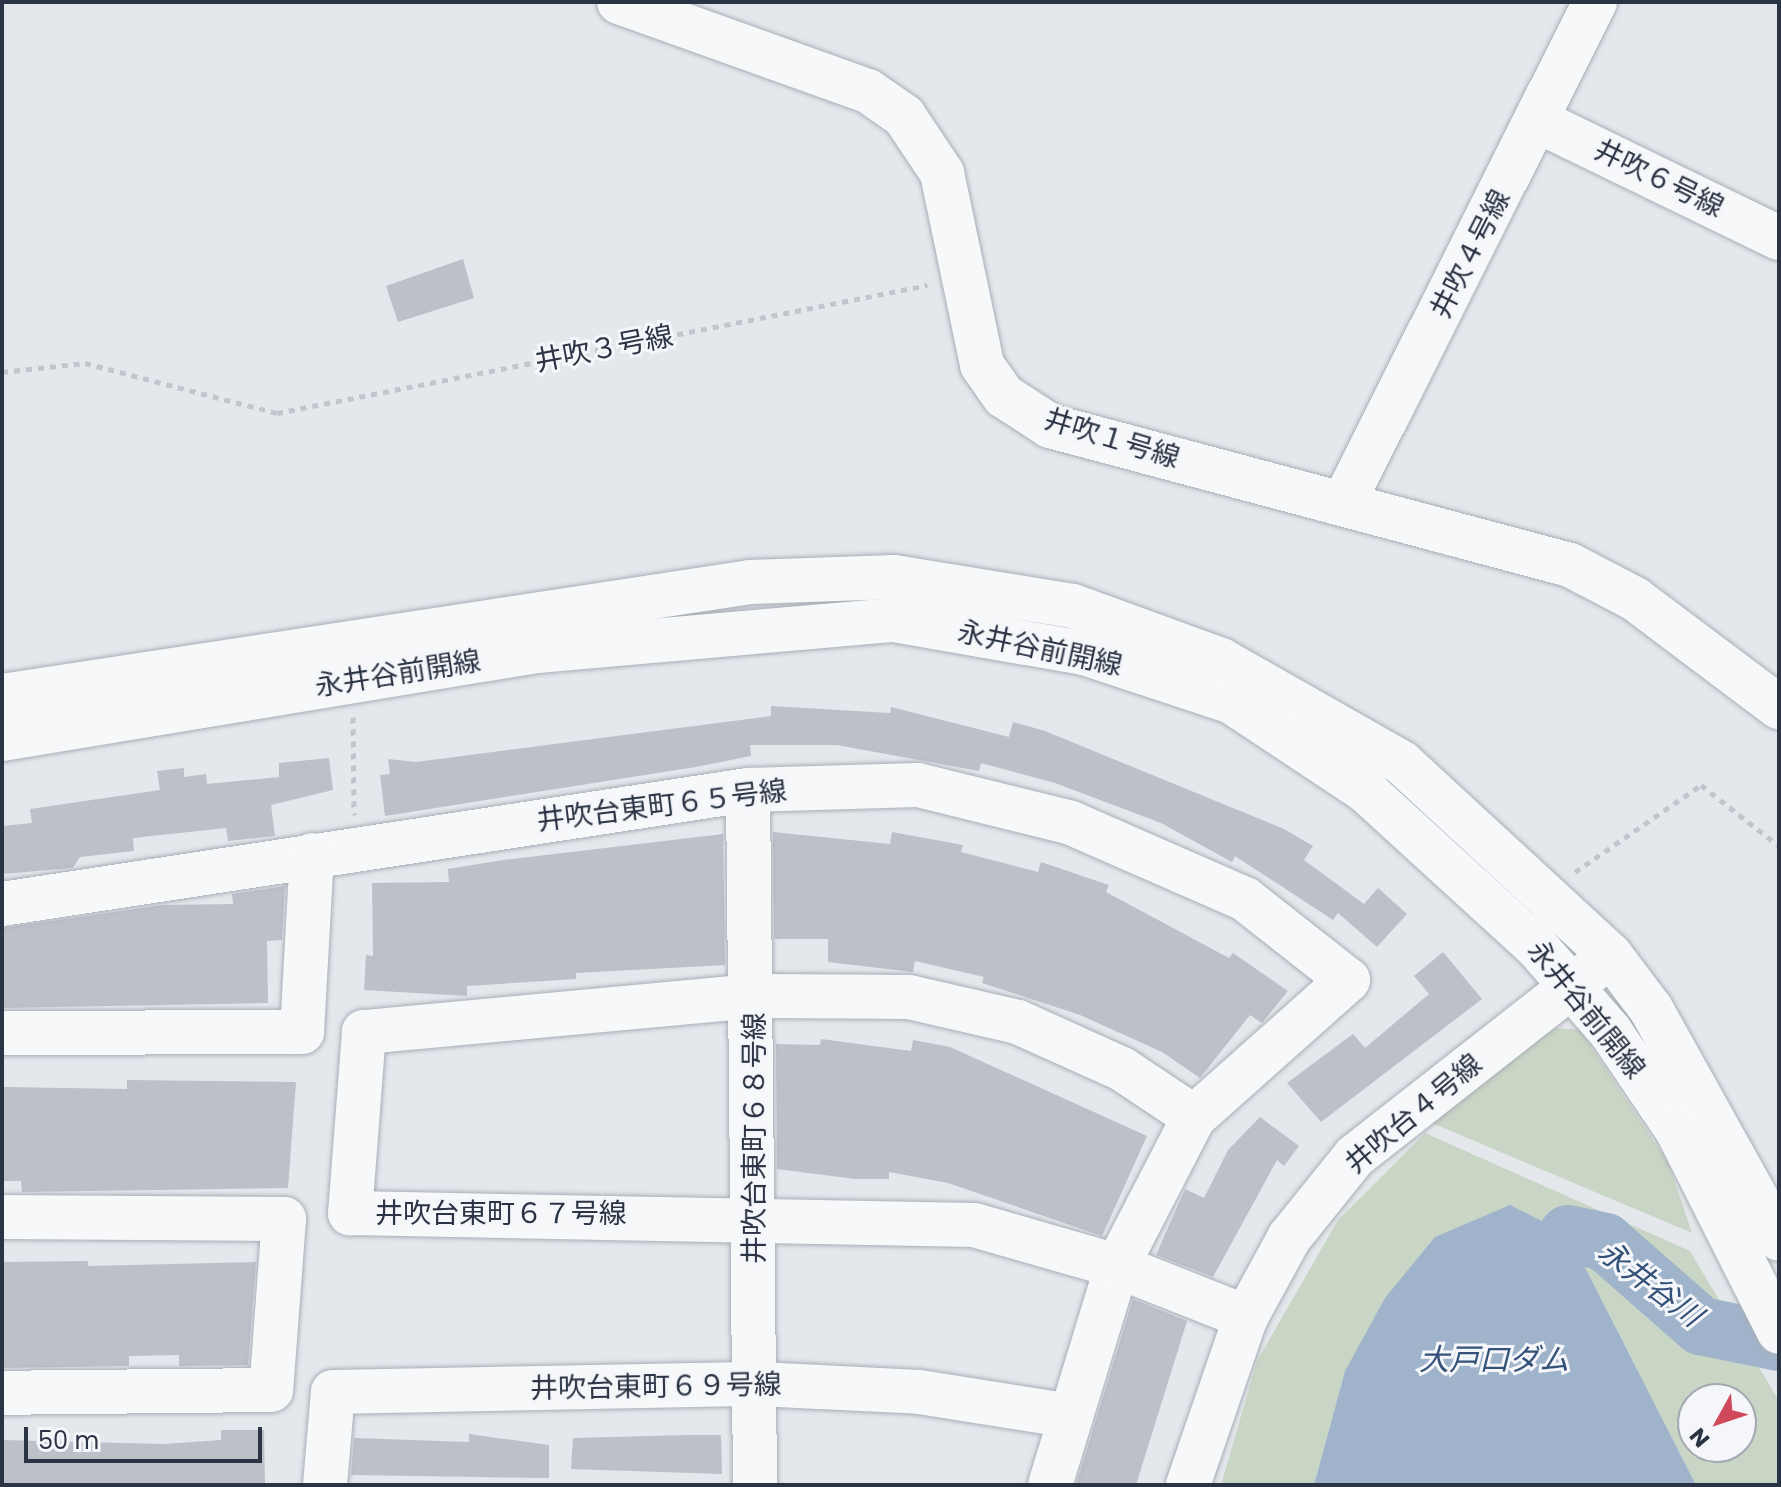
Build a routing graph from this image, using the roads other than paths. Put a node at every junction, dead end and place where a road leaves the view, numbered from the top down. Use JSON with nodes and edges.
{"nodes":[{"id":1,"x":619,"y":2,"type":"edge"},
{"id":2,"x":1595,"y":2,"type":"edge"},
{"id":3,"x":1538,"y":121,"type":"junction"},
{"id":4,"x":1779,"y":238,"type":"edge"},
{"id":5,"x":1343,"y":504,"type":"junction"},
{"id":6,"x":2,"y":696,"type":"edge"},
{"id":7,"x":1779,"y":707,"type":"edge"},
{"id":8,"x":2,"y":739,"type":"edge"},
{"id":9,"x":748,"y":790,"type":"junction"},
{"id":10,"x":332,"y":852,"type":"junction"},
{"id":11,"x":2,"y":904,"type":"edge"},
{"id":12,"x":1611,"y":956,"type":"junction"},
{"id":13,"x":1571,"y":986,"type":"junction"},
{"id":14,"x":754,"y":996,"type":"junction"},
{"id":15,"x":2,"y":1033,"type":"edge"},
{"id":16,"x":1194,"y":1117,"type":"junction"},
{"id":17,"x":754,"y":1216,"type":"junction"},
{"id":18,"x":2,"y":1217,"type":"edge"},
{"id":19,"x":1779,"y":1239,"type":"edge"},
{"id":20,"x":1117,"y":1266,"type":"junction"},
{"id":21,"x":1246,"y":1317,"type":"junction"},
{"id":22,"x":1779,"y":1332,"type":"edge"},
{"id":23,"x":758,"y":1384,"type":"junction"},
{"id":24,"x":2,"y":1393,"type":"edge"},
{"id":25,"x":1071,"y":1416,"type":"junction"},
{"id":26,"x":325,"y":1485,"type":"edge"},
{"id":27,"x":755,"y":1485,"type":"edge"},
{"id":28,"x":1050,"y":1485,"type":"edge"},
{"id":29,"x":1188,"y":1485,"type":"edge"}],
"edges":[{"from":1,"to":5,"type":"street","name":"井吹１号線"},
{"from":2,"to":3,"type":"street","name":"井吹４号線"},
{"from":3,"to":4,"type":"street","name":"井吹６号線"},
{"from":3,"to":5,"type":"street","name":"井吹４号線"},
{"from":5,"to":7,"type":"street","name":"井吹１号線"},
{"from":6,"to":12,"type":"street","name":"永井谷前開線"},
{"from":8,"to":13,"type":"street","name":"永井谷前開線"},
{"from":9,"to":10,"type":"street","name":"井吹台東町６５号線"},
{"from":9,"to":14,"type":"street","name":"井吹台東町６８号線"},
{"from":9,"to":16,"type":"street","name":"井吹台東町６５号線"},
{"from":10,"to":11,"type":"street","name":"井吹台東町６５号線"},
{"from":10,"to":15,"type":"street"},
{"from":12,"to":13,"type":"street","name":"井吹台４号線"},
{"from":12,"to":19,"type":"street","name":"永井谷前開線"},
{"from":13,"to":21,"type":"street","name":"井吹台４号線"},
{"from":13,"to":22,"type":"street","name":"永井谷前開線"},
{"from":14,"to":16,"type":"street","name":"井吹台東町６７号線"},
{"from":14,"to":17,"type":"street","name":"井吹台東町６８号線"},
{"from":14,"to":17,"type":"street","name":"井吹台東町６７号線"},
{"from":16,"to":20,"type":"street","name":"井吹台東町６５号線"},
{"from":17,"to":20,"type":"street","name":"井吹台東町６７号線"},
{"from":17,"to":23,"type":"street","name":"井吹台東町６８号線"},
{"from":18,"to":24,"type":"street"},
{"from":20,"to":21,"type":"street","name":"井吹台東町６７号線"},
{"from":20,"to":25,"type":"street","name":"井吹台東町６５号線"},
{"from":21,"to":29,"type":"street","name":"井吹台４号線"},
{"from":23,"to":25,"type":"street","name":"井吹台東町６９号線"},
{"from":23,"to":26,"type":"street","name":"井吹台東町６９号線"},
{"from":23,"to":27,"type":"street","name":"井吹台東町６８号線"},
{"from":25,"to":28,"type":"street","name":"井吹台東町６５号線"}]}
